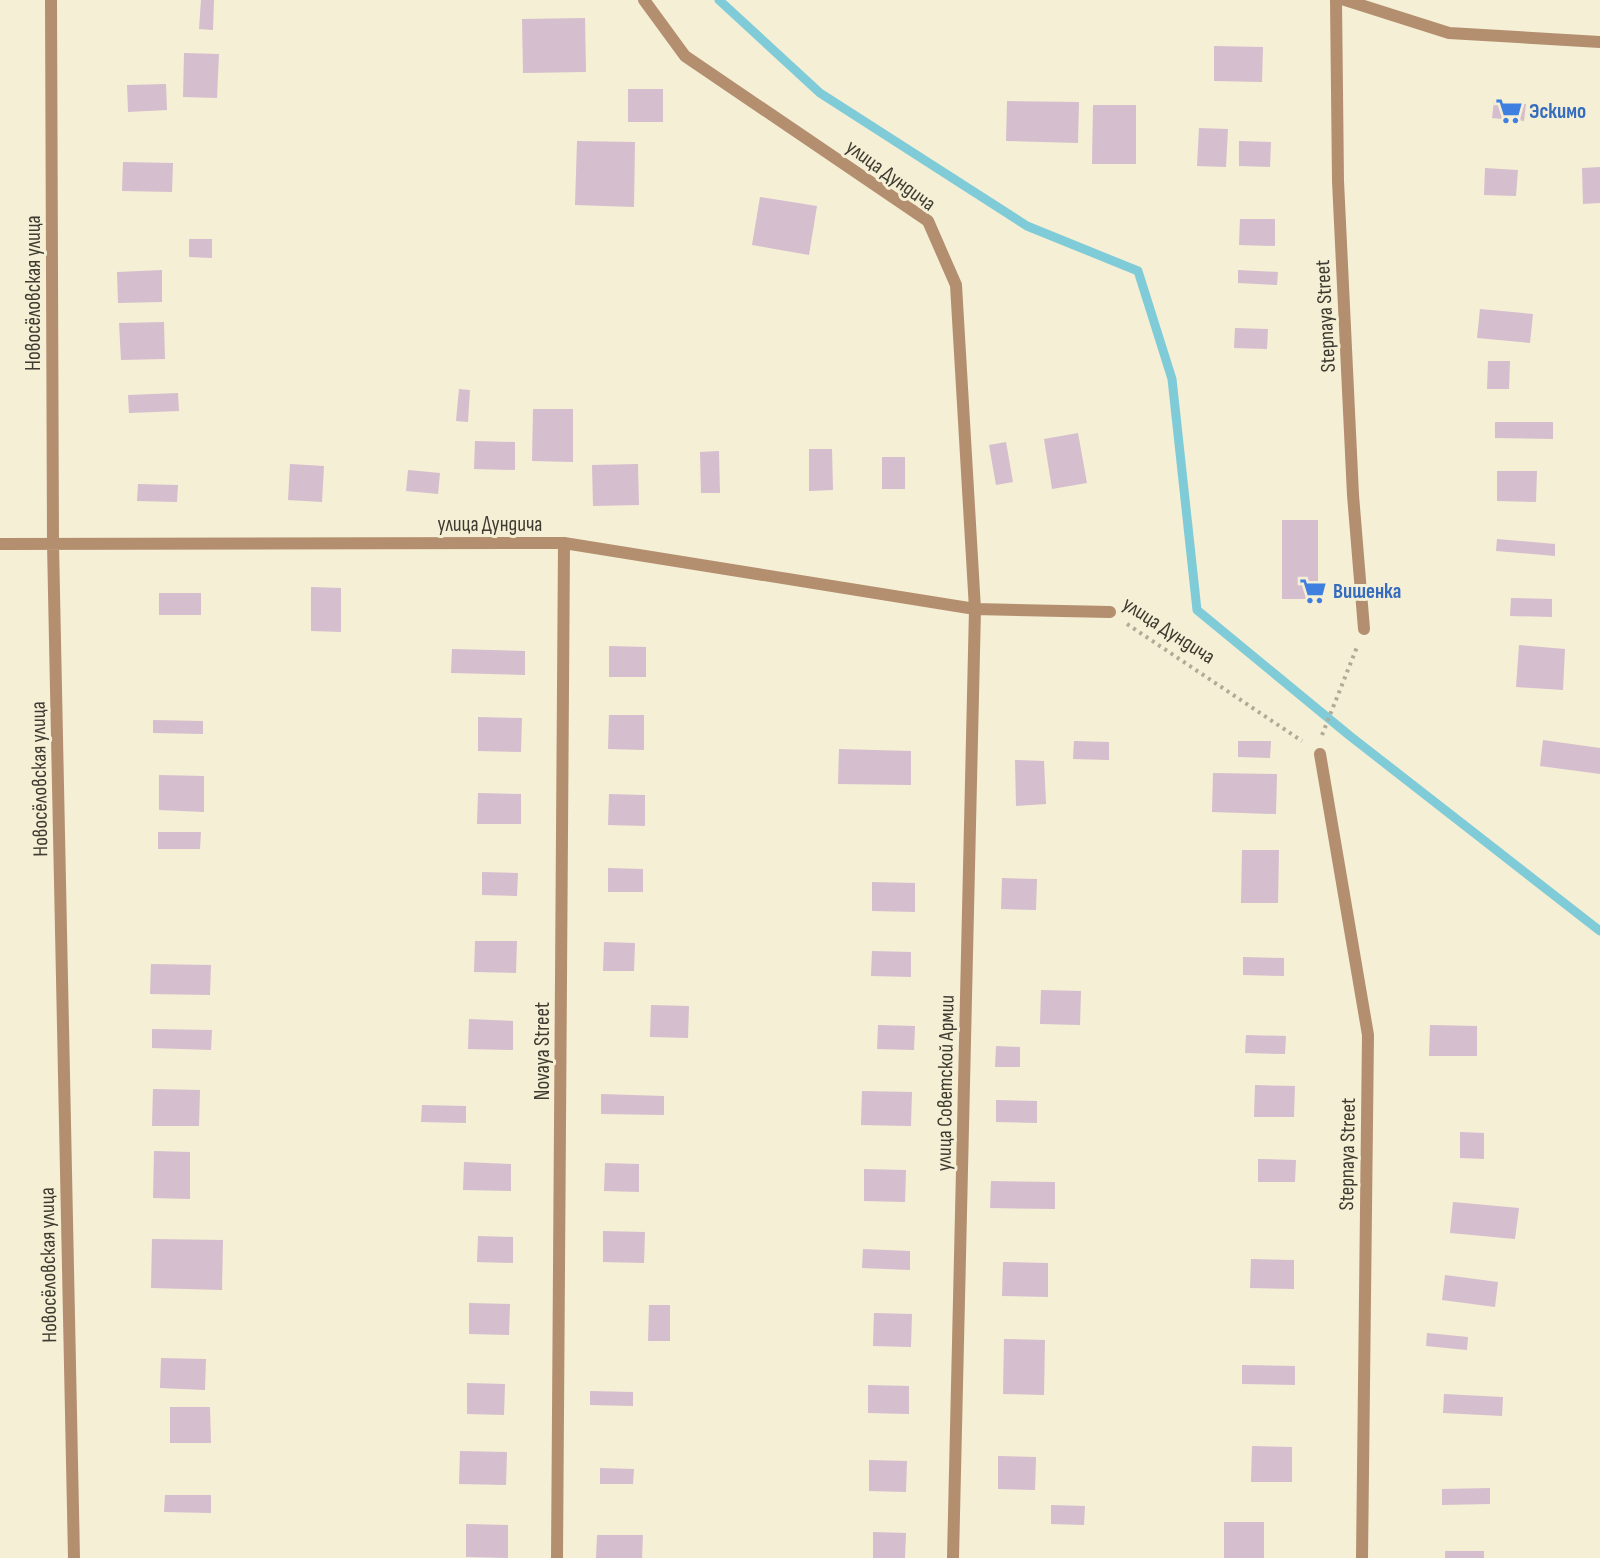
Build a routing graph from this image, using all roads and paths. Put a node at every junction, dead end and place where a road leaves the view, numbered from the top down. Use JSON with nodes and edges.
{"nodes":[{"id":1,"x":51,"y":0,"type":"edge"},
{"id":2,"x":644,"y":0,"type":"edge"},
{"id":3,"x":1336,"y":0,"type":"edge"},
{"id":4,"x":1345,"y":0,"type":"edge"},
{"id":5,"x":1600,"y":42,"type":"edge"},
{"id":6,"x":564,"y":543,"type":"junction"},
{"id":7,"x":0,"y":544,"type":"edge"},
{"id":8,"x":53,"y":544,"type":"junction"},
{"id":9,"x":975,"y":609,"type":"junction"},
{"id":10,"x":1110,"y":612,"type":"joint"},
{"id":11,"x":1364,"y":629,"type":"joint"},
{"id":12,"x":1322,"y":732,"type":"dead end"},
{"id":13,"x":1320,"y":753,"type":"joint"},
{"id":14,"x":74,"y":1558,"type":"edge"},
{"id":15,"x":557,"y":1558,"type":"edge"},
{"id":16,"x":954,"y":1558,"type":"edge"},
{"id":17,"x":1362,"y":1558,"type":"edge"}],
"edges":[{"from":1,"to":8,"type":"street","name":"Новосёловская улица"},
{"from":2,"to":9,"type":"street","name":"улица Дундича"},
{"from":3,"to":11,"type":"street","name":"Stepnaya Street"},
{"from":4,"to":5,"type":"street"},
{"from":6,"to":8,"type":"street","name":"улица Дундича"},
{"from":6,"to":9,"type":"street","name":"улица Дундича"},
{"from":6,"to":15,"type":"street","name":"Novaya Street"},
{"from":7,"to":8,"type":"street","name":"улица Дундича"},
{"from":8,"to":14,"type":"street","name":"Новосёловская улица"},
{"from":9,"to":10,"type":"street","name":"улица Дундича"},
{"from":9,"to":16,"type":"street","name":"улица Советской Армии"},
{"from":10,"to":13,"type":"path","name":"улица Дундича"},
{"from":11,"to":12,"type":"path"},
{"from":13,"to":17,"type":"street","name":"Stepnaya Street"}]}
